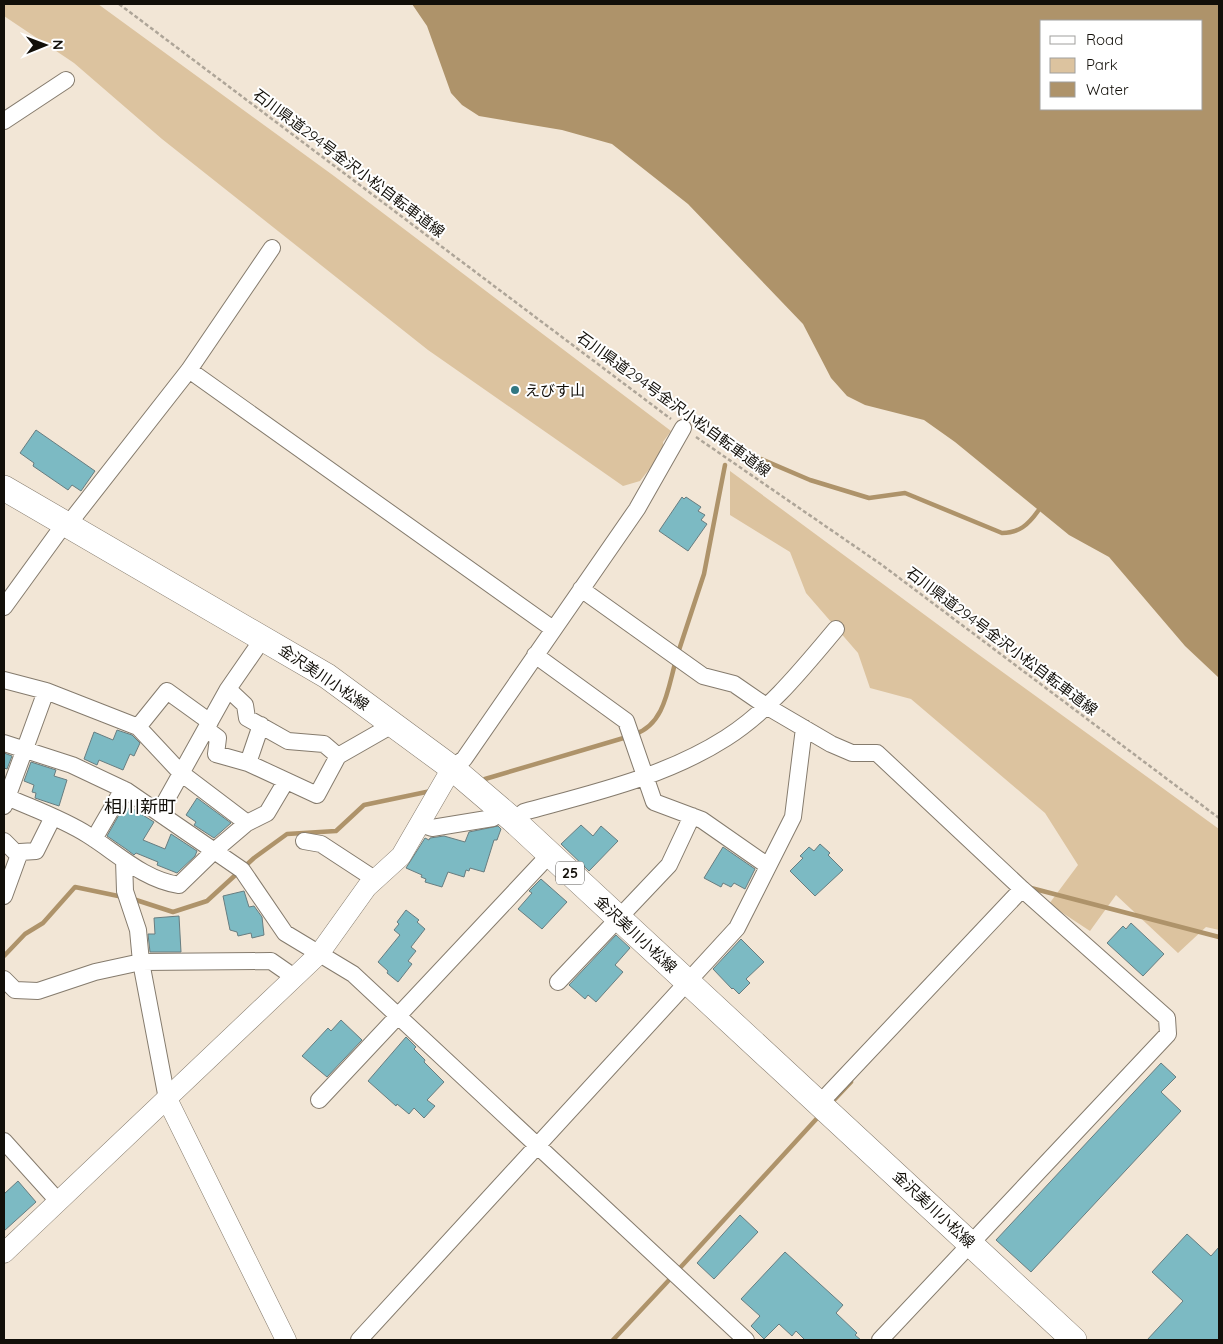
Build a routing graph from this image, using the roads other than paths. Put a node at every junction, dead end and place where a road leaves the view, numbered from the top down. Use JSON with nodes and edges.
{"nodes":[{"id":1,"x":66,"y":80,"type":"dead end"},
{"id":2,"x":4,"y":121,"type":"edge"},
{"id":3,"x":272,"y":248,"type":"dead end"},
{"id":4,"x":188,"y":370,"type":"junction"},
{"id":5,"x":683,"y":428,"type":"road end"},
{"id":6,"x":4,"y":488,"type":"edge"},
{"id":7,"x":65,"y":523,"type":"junction"},
{"id":8,"x":581,"y":589,"type":"junction"},
{"id":9,"x":4,"y":607,"type":"edge"},
{"id":10,"x":553,"y":629,"type":"junction"},
{"id":11,"x":836,"y":629,"type":"dead end"},
{"id":12,"x":264,"y":637,"type":"junction"},
{"id":13,"x":535,"y":655,"type":"junction"},
{"id":14,"x":4,"y":680,"type":"edge"},
{"id":15,"x":228,"y":689,"type":"junction"},
{"id":16,"x":46,"y":691,"type":"junction"},
{"id":17,"x":766,"y":706,"type":"junction"},
{"id":18,"x":394,"y":724,"type":"junction"},
{"id":19,"x":208,"y":725,"type":"junction"},
{"id":20,"x":261,"y":725,"type":"junction"},
{"id":21,"x":138,"y":727,"type":"junction"},
{"id":22,"x":804,"y":728,"type":"junction"},
{"id":23,"x":4,"y":743,"type":"edge"},
{"id":24,"x":24,"y":749,"type":"junction"},
{"id":25,"x":338,"y":756,"type":"junction"},
{"id":26,"x":248,"y":763,"type":"junction"},
{"id":27,"x":452,"y":768,"type":"junction"},
{"id":28,"x":181,"y":773,"type":"junction"},
{"id":29,"x":644,"y":776,"type":"junction"},
{"id":30,"x":286,"y":781,"type":"junction"},
{"id":31,"x":123,"y":789,"type":"junction"},
{"id":32,"x":5,"y":801,"type":"edge"},
{"id":33,"x":159,"y":813,"type":"junction"},
{"id":34,"x":508,"y":816,"type":"junction"},
{"id":35,"x":692,"y":816,"type":"junction"},
{"id":36,"x":54,"y":817,"type":"junction"},
{"id":37,"x":247,"y":823,"type":"junction"},
{"id":38,"x":420,"y":824,"type":"junction"},
{"id":39,"x":94,"y":839,"type":"junction"},
{"id":40,"x":4,"y":841,"type":"edge"},
{"id":41,"x":304,"y":841,"type":"dead end"},
{"id":42,"x":214,"y":851,"type":"junction"},
{"id":43,"x":550,"y":854,"type":"junction"},
{"id":44,"x":18,"y":856,"type":"junction"},
{"id":45,"x":124,"y":860,"type":"junction"},
{"id":46,"x":768,"y":866,"type":"junction"},
{"id":47,"x":376,"y":880,"type":"junction"},
{"id":48,"x":1022,"y":889,"type":"junction"},
{"id":49,"x":4,"y":896,"type":"edge"},
{"id":50,"x":618,"y":918,"type":"junction"},
{"id":51,"x":319,"y":954,"type":"junction"},
{"id":52,"x":141,"y":962,"type":"junction"},
{"id":53,"x":294,"y":977,"type":"junction"},
{"id":54,"x":4,"y":979,"type":"edge"},
{"id":55,"x":558,"y":982,"type":"dead end"},
{"id":56,"x":688,"y":983,"type":"junction"},
{"id":57,"x":398,"y":1016,"type":"junction"},
{"id":58,"x":167,"y":1098,"type":"junction"},
{"id":59,"x":320,"y":1100,"type":"dead end"},
{"id":60,"x":820,"y":1103,"type":"junction"},
{"id":61,"x":4,"y":1141,"type":"edge"},
{"id":62,"x":539,"y":1146,"type":"junction"},
{"id":63,"x":58,"y":1201,"type":"junction"},
{"id":64,"x":971,"y":1243,"type":"junction"},
{"id":65,"x":4,"y":1253,"type":"edge"},
{"id":66,"x":286,"y":1340,"type":"edge"},
{"id":67,"x":360,"y":1340,"type":"edge"},
{"id":68,"x":746,"y":1340,"type":"edge"},
{"id":69,"x":880,"y":1340,"type":"edge"},
{"id":70,"x":1074,"y":1340,"type":"edge"}],
"edges":[{"from":1,"to":2,"type":"street"},
{"from":3,"to":4,"type":"street"},
{"from":4,"to":7,"type":"street"},
{"from":4,"to":10,"type":"street"},
{"from":5,"to":8,"type":"street"},
{"from":6,"to":7,"type":"main road","name":"金沢美川小松線","number":"25"},
{"from":7,"to":9,"type":"street"},
{"from":7,"to":12,"type":"main road","name":"金沢美川小松線","number":"25"},
{"from":8,"to":10,"type":"street"},
{"from":8,"to":17,"type":"street"},
{"from":10,"to":13,"type":"street"},
{"from":11,"to":17,"type":"street"},
{"from":12,"to":15,"type":"street"},
{"from":12,"to":18,"type":"main road","name":"金沢美川小松線","number":"25"},
{"from":13,"to":27,"type":"street"},
{"from":13,"to":29,"type":"street"},
{"from":14,"to":16,"type":"street"},
{"from":15,"to":19,"type":"street"},
{"from":15,"to":20,"type":"street"},
{"from":16,"to":21,"type":"street"},
{"from":16,"to":24,"type":"street"},
{"from":17,"to":22,"type":"street"},
{"from":17,"to":29,"type":"street"},
{"from":18,"to":25,"type":"street"},
{"from":18,"to":27,"type":"main road","name":"金沢美川小松線","number":"25"},
{"from":19,"to":21,"type":"street"},
{"from":19,"to":26,"type":"street"},
{"from":19,"to":28,"type":"street"},
{"from":20,"to":25,"type":"street"},
{"from":20,"to":26,"type":"street"},
{"from":21,"to":28,"type":"street"},
{"from":22,"to":46,"type":"street"},
{"from":22,"to":48,"type":"street"},
{"from":23,"to":24,"type":"street"},
{"from":24,"to":31,"type":"street"},
{"from":24,"to":32,"type":"street"},
{"from":25,"to":30,"type":"street"},
{"from":26,"to":30,"type":"street"},
{"from":27,"to":34,"type":"main road","name":"金沢美川小松線","number":"25"},
{"from":27,"to":38,"type":"street"},
{"from":28,"to":33,"type":"street"},
{"from":28,"to":37,"type":"street"},
{"from":29,"to":34,"type":"street"},
{"from":29,"to":35,"type":"street"},
{"from":30,"to":37,"type":"street"},
{"from":31,"to":33,"type":"street"},
{"from":31,"to":39,"type":"street"},
{"from":32,"to":36,"type":"street"},
{"from":33,"to":42,"type":"street"},
{"from":34,"to":38,"type":"street"},
{"from":34,"to":43,"type":"main road","name":"金沢美川小松線","number":"25"},
{"from":35,"to":46,"type":"street"},
{"from":35,"to":50,"type":"street"},
{"from":36,"to":39,"type":"street"},
{"from":36,"to":44,"type":"street"},
{"from":37,"to":42,"type":"street"},
{"from":38,"to":47,"type":"street"},
{"from":39,"to":45,"type":"street"},
{"from":40,"to":44,"type":"street"},
{"from":41,"to":47,"type":"street"},
{"from":42,"to":45,"type":"street"},
{"from":42,"to":51,"type":"street"},
{"from":43,"to":50,"type":"main road","name":"金沢美川小松線","number":"25"},
{"from":43,"to":57,"type":"street"},
{"from":44,"to":49,"type":"street"},
{"from":45,"to":52,"type":"street"},
{"from":46,"to":56,"type":"street"},
{"from":47,"to":51,"type":"street"},
{"from":48,"to":60,"type":"street"},
{"from":48,"to":64,"type":"street"},
{"from":50,"to":55,"type":"street"},
{"from":50,"to":56,"type":"main road","name":"金沢美川小松線","number":"25"},
{"from":51,"to":53,"type":"street"},
{"from":51,"to":57,"type":"street"},
{"from":52,"to":53,"type":"street"},
{"from":52,"to":54,"type":"street"},
{"from":52,"to":58,"type":"street"},
{"from":53,"to":58,"type":"street"},
{"from":56,"to":60,"type":"main road","name":"金沢美川小松線","number":"25"},
{"from":56,"to":62,"type":"street"},
{"from":57,"to":59,"type":"street"},
{"from":57,"to":62,"type":"street"},
{"from":58,"to":63,"type":"street"},
{"from":58,"to":66,"type":"street"},
{"from":60,"to":64,"type":"main road","name":"金沢美川小松線","number":"25"},
{"from":61,"to":63,"type":"street"},
{"from":62,"to":67,"type":"street"},
{"from":62,"to":68,"type":"street"},
{"from":63,"to":65,"type":"street"},
{"from":64,"to":69,"type":"street"},
{"from":64,"to":70,"type":"main road","name":"金沢美川小松線","number":"25"}]}
